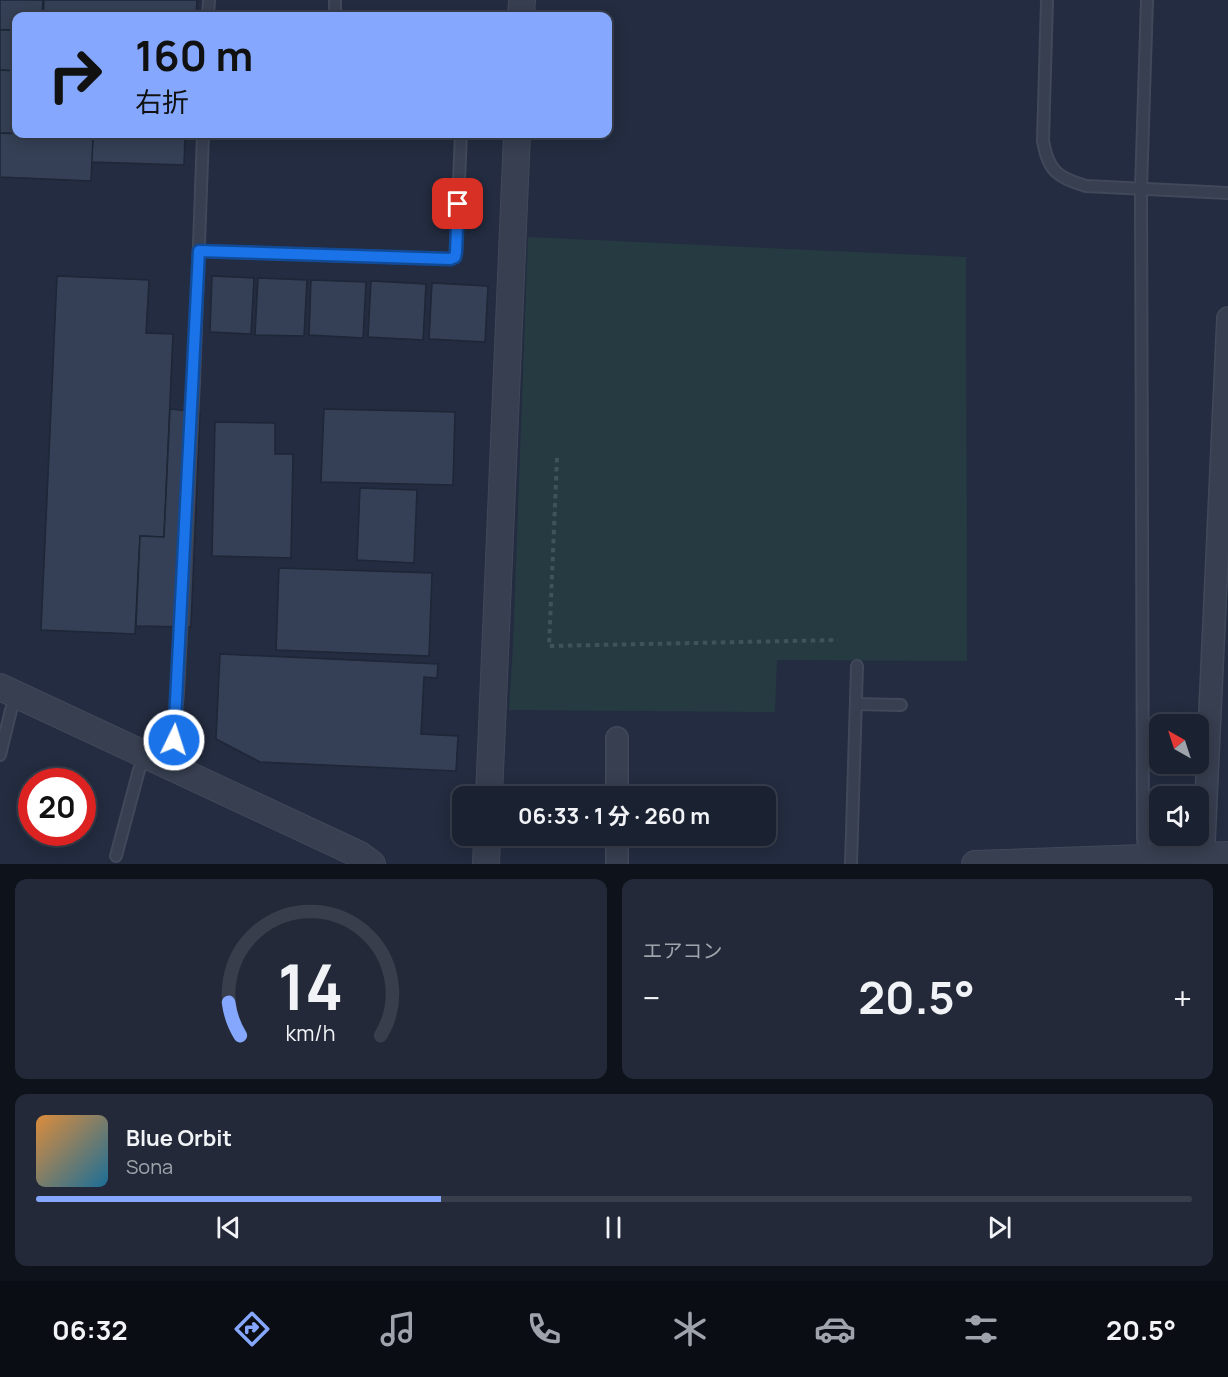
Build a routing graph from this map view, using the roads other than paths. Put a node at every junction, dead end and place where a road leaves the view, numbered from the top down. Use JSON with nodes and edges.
{"nodes":[{"id":1,"x":1047,"y":0,"type":"edge"},
{"id":2,"x":1147,"y":0,"type":"edge"},
{"id":3,"x":203,"y":138,"type":"edge"},
{"id":4,"x":461,"y":138,"type":"edge"},
{"id":5,"x":517,"y":138,"type":"edge"},
{"id":6,"x":1141,"y":189,"type":"junction"},
{"id":7,"x":1228,"y":193,"type":"edge"},
{"id":8,"x":199,"y":251,"type":"junction"},
{"id":9,"x":1228,"y":318,"type":"edge"},
{"id":10,"x":858,"y":666,"type":"dead end"},
{"id":11,"x":1220,"y":679,"type":"edge"},
{"id":12,"x":9,"y":691,"type":"edge"},
{"id":13,"x":856,"y":704,"type":"junction"},
{"id":14,"x":901,"y":705,"type":"dead end"},
{"id":15,"x":617,"y":738,"type":"dead end"},
{"id":16,"x":0,"y":756,"type":"edge"},
{"id":17,"x":156,"y":758,"type":"junction"},
{"id":18,"x":489,"y":786,"type":"edge"},
{"id":19,"x":617,"y":786,"type":"edge"},
{"id":20,"x":487,"y":846,"type":"edge"},
{"id":21,"x":617,"y":846,"type":"edge"},
{"id":22,"x":1228,"y":855,"type":"edge"},
{"id":23,"x":116,"y":856,"type":"dead end"},
{"id":24,"x":1145,"y":859,"type":"junction"},
{"id":25,"x":1200,"y":860,"type":"edge"},
{"id":26,"x":372,"y":864,"type":"edge"},
{"id":27,"x":486,"y":864,"type":"edge"},
{"id":28,"x":617,"y":864,"type":"edge"},
{"id":29,"x":850,"y":864,"type":"edge"},
{"id":30,"x":975,"y":864,"type":"edge"}],
"edges":[{"from":1,"to":6,"type":"lane"},
{"from":2,"to":6,"type":"lane"},
{"from":3,"to":8,"type":"lane"},
{"from":4,"to":8,"type":"lane"},
{"from":5,"to":18,"type":"street"},
{"from":6,"to":7,"type":"lane"},
{"from":6,"to":24,"type":"lane"},
{"from":8,"to":17,"type":"lane"},
{"from":9,"to":11,"type":"street"},
{"from":10,"to":13,"type":"lane"},
{"from":11,"to":25,"type":"street"},
{"from":12,"to":16,"type":"lane"},
{"from":12,"to":17,"type":"street"},
{"from":13,"to":14,"type":"lane"},
{"from":13,"to":29,"type":"lane"},
{"from":15,"to":19,"type":"street"},
{"from":17,"to":23,"type":"lane"},
{"from":17,"to":26,"type":"street"},
{"from":20,"to":27,"type":"street"},
{"from":21,"to":28,"type":"street"},
{"from":22,"to":25,"type":"street"},
{"from":24,"to":25,"type":"street"},
{"from":24,"to":30,"type":"street"}]}
